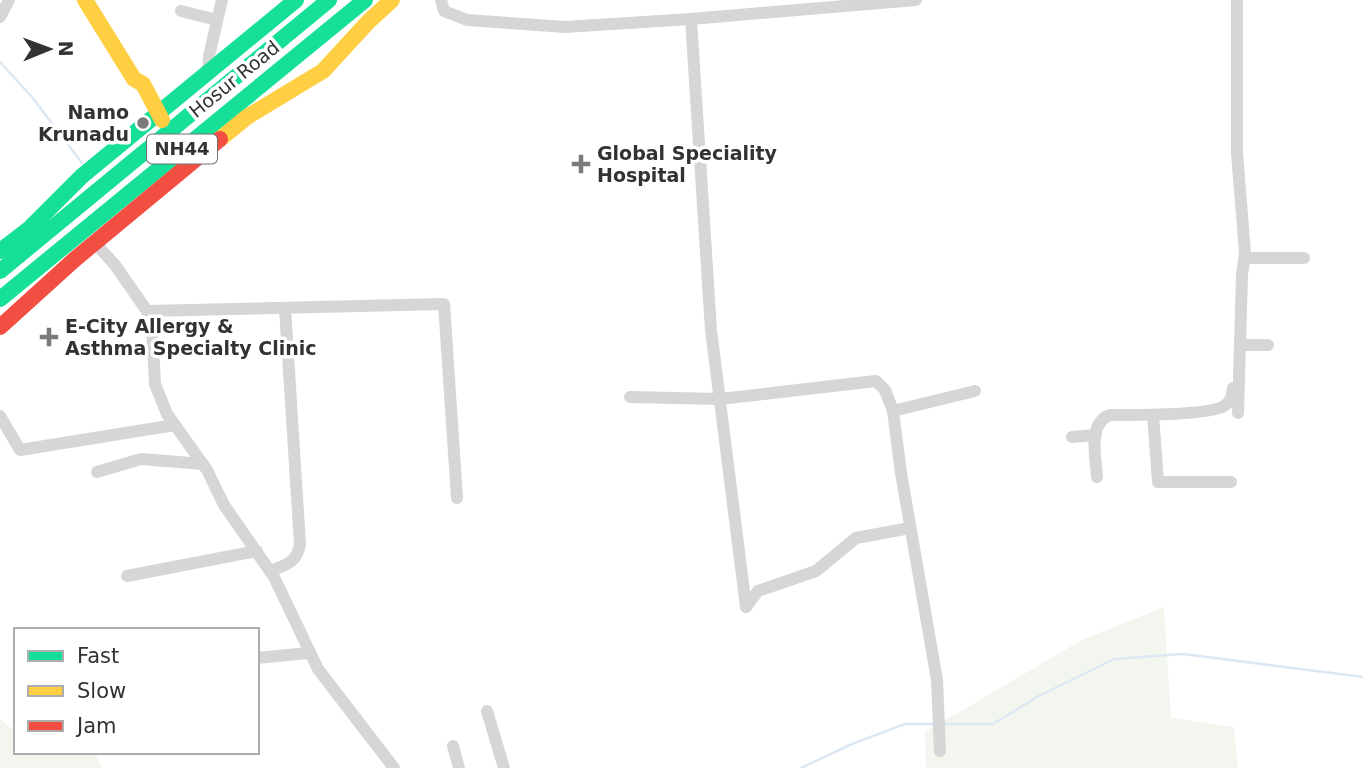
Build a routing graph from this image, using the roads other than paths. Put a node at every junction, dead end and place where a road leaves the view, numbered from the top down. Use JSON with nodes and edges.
{"nodes":[{"id":1,"x":9,"y":0,"type":"edge"},
{"id":2,"x":85,"y":0,"type":"edge"},
{"id":3,"x":97,"y":0,"type":"edge"},
{"id":4,"x":222,"y":0,"type":"edge"},
{"id":5,"x":296,"y":0,"type":"edge"},
{"id":6,"x":330,"y":0,"type":"edge"},
{"id":7,"x":365,"y":0,"type":"edge"},
{"id":8,"x":392,"y":0,"type":"edge"},
{"id":9,"x":441,"y":0,"type":"edge"},
{"id":10,"x":916,"y":0,"type":"edge"},
{"id":11,"x":1237,"y":0,"type":"edge"},
{"id":12,"x":181,"y":11,"type":"dead end"},
{"id":13,"x":0,"y":17,"type":"edge"},
{"id":14,"x":691,"y":19,"type":"junction"},
{"id":15,"x":217,"y":20,"type":"junction"},
{"id":16,"x":208,"y":72,"type":"junction"},
{"id":17,"x":143,"y":84,"type":"junction"},
{"id":18,"x":158,"y":114,"type":"junction"},
{"id":19,"x":168,"y":131,"type":"junction"},
{"id":20,"x":95,"y":243,"type":"junction"},
{"id":21,"x":0,"y":251,"type":"edge"},
{"id":22,"x":1304,"y":258,"type":"dead end"},
{"id":23,"x":1244,"y":260,"type":"junction"},
{"id":24,"x":0,"y":271,"type":"edge"},
{"id":25,"x":0,"y":299,"type":"edge"},
{"id":26,"x":285,"y":308,"type":"junction"},
{"id":27,"x":147,"y":311,"type":"junction"},
{"id":28,"x":0,"y":327,"type":"edge"},
{"id":29,"x":1240,"y":345,"type":"junction"},
{"id":30,"x":1268,"y":345,"type":"dead end"},
{"id":31,"x":975,"y":391,"type":"dead end"},
{"id":32,"x":630,"y":397,"type":"dead end"},
{"id":33,"x":720,"y":399,"type":"junction"},
{"id":34,"x":892,"y":411,"type":"junction"},
{"id":35,"x":1238,"y":413,"type":"dead end"},
{"id":36,"x":1153,"y":415,"type":"junction"},
{"id":37,"x":0,"y":416,"type":"edge"},
{"id":38,"x":175,"y":425,"type":"junction"},
{"id":39,"x":1096,"y":435,"type":"junction"},
{"id":40,"x":1072,"y":437,"type":"dead end"},
{"id":41,"x":202,"y":464,"type":"junction"},
{"id":42,"x":97,"y":472,"type":"dead end"},
{"id":43,"x":1097,"y":477,"type":"dead end"},
{"id":44,"x":1231,"y":482,"type":"dead end"},
{"id":45,"x":457,"y":498,"type":"dead end"},
{"id":46,"x":911,"y":528,"type":"junction"},
{"id":47,"x":257,"y":551,"type":"junction"},
{"id":48,"x":270,"y":570,"type":"junction"},
{"id":49,"x":127,"y":576,"type":"dead end"},
{"id":50,"x":309,"y":653,"type":"junction"},
{"id":51,"x":259,"y":658,"type":"edge"},
{"id":52,"x":487,"y":711,"type":"dead end"},
{"id":53,"x":453,"y":746,"type":"dead end"},
{"id":54,"x":940,"y":751,"type":"dead end"},
{"id":55,"x":394,"y":768,"type":"edge"},
{"id":56,"x":459,"y":768,"type":"edge"},
{"id":57,"x":504,"y":768,"type":"edge"}],
"edges":[{"from":1,"to":13,"type":"street"},
{"from":2,"to":17,"type":"main road"},
{"from":3,"to":17,"type":"main road"},
{"from":4,"to":15,"type":"street"},
{"from":5,"to":16,"type":"main road"},
{"from":6,"to":19,"type":"main road","name":"Hosur Road","number":"NH44"},
{"from":7,"to":25,"type":"main road","name":"Hosur Road","number":"NH44"},
{"from":8,"to":20,"type":"main road"},
{"from":9,"to":14,"type":"street"},
{"from":10,"to":14,"type":"street"},
{"from":11,"to":23,"type":"street"},
{"from":12,"to":15,"type":"street"},
{"from":14,"to":33,"type":"street"},
{"from":15,"to":16,"type":"street"},
{"from":16,"to":18,"type":"main road"},
{"from":17,"to":18,"type":"main road"},
{"from":18,"to":19,"type":"main road"},
{"from":18,"to":21,"type":"main road"},
{"from":19,"to":24,"type":"main road","name":"Hosur Road","number":"NH44"},
{"from":20,"to":27,"type":"street"},
{"from":20,"to":28,"type":"main road"},
{"from":22,"to":23,"type":"street"},
{"from":23,"to":29,"type":"street"},
{"from":23,"to":36,"type":"street"},
{"from":26,"to":27,"type":"street"},
{"from":26,"to":45,"type":"street"},
{"from":26,"to":48,"type":"street"},
{"from":27,"to":38,"type":"street"},
{"from":29,"to":30,"type":"street"},
{"from":29,"to":35,"type":"street"},
{"from":31,"to":34,"type":"street"},
{"from":32,"to":33,"type":"street"},
{"from":33,"to":34,"type":"street"},
{"from":33,"to":46,"type":"street"},
{"from":34,"to":46,"type":"street"},
{"from":36,"to":39,"type":"street"},
{"from":36,"to":44,"type":"street"},
{"from":37,"to":38,"type":"street"},
{"from":38,"to":41,"type":"street"},
{"from":39,"to":40,"type":"street"},
{"from":39,"to":43,"type":"street"},
{"from":41,"to":42,"type":"street"},
{"from":41,"to":47,"type":"street"},
{"from":46,"to":54,"type":"street"},
{"from":47,"to":48,"type":"street"},
{"from":47,"to":49,"type":"street"},
{"from":48,"to":50,"type":"street"},
{"from":50,"to":51,"type":"street"},
{"from":50,"to":55,"type":"street"},
{"from":52,"to":57,"type":"street"},
{"from":53,"to":56,"type":"street"}]}
